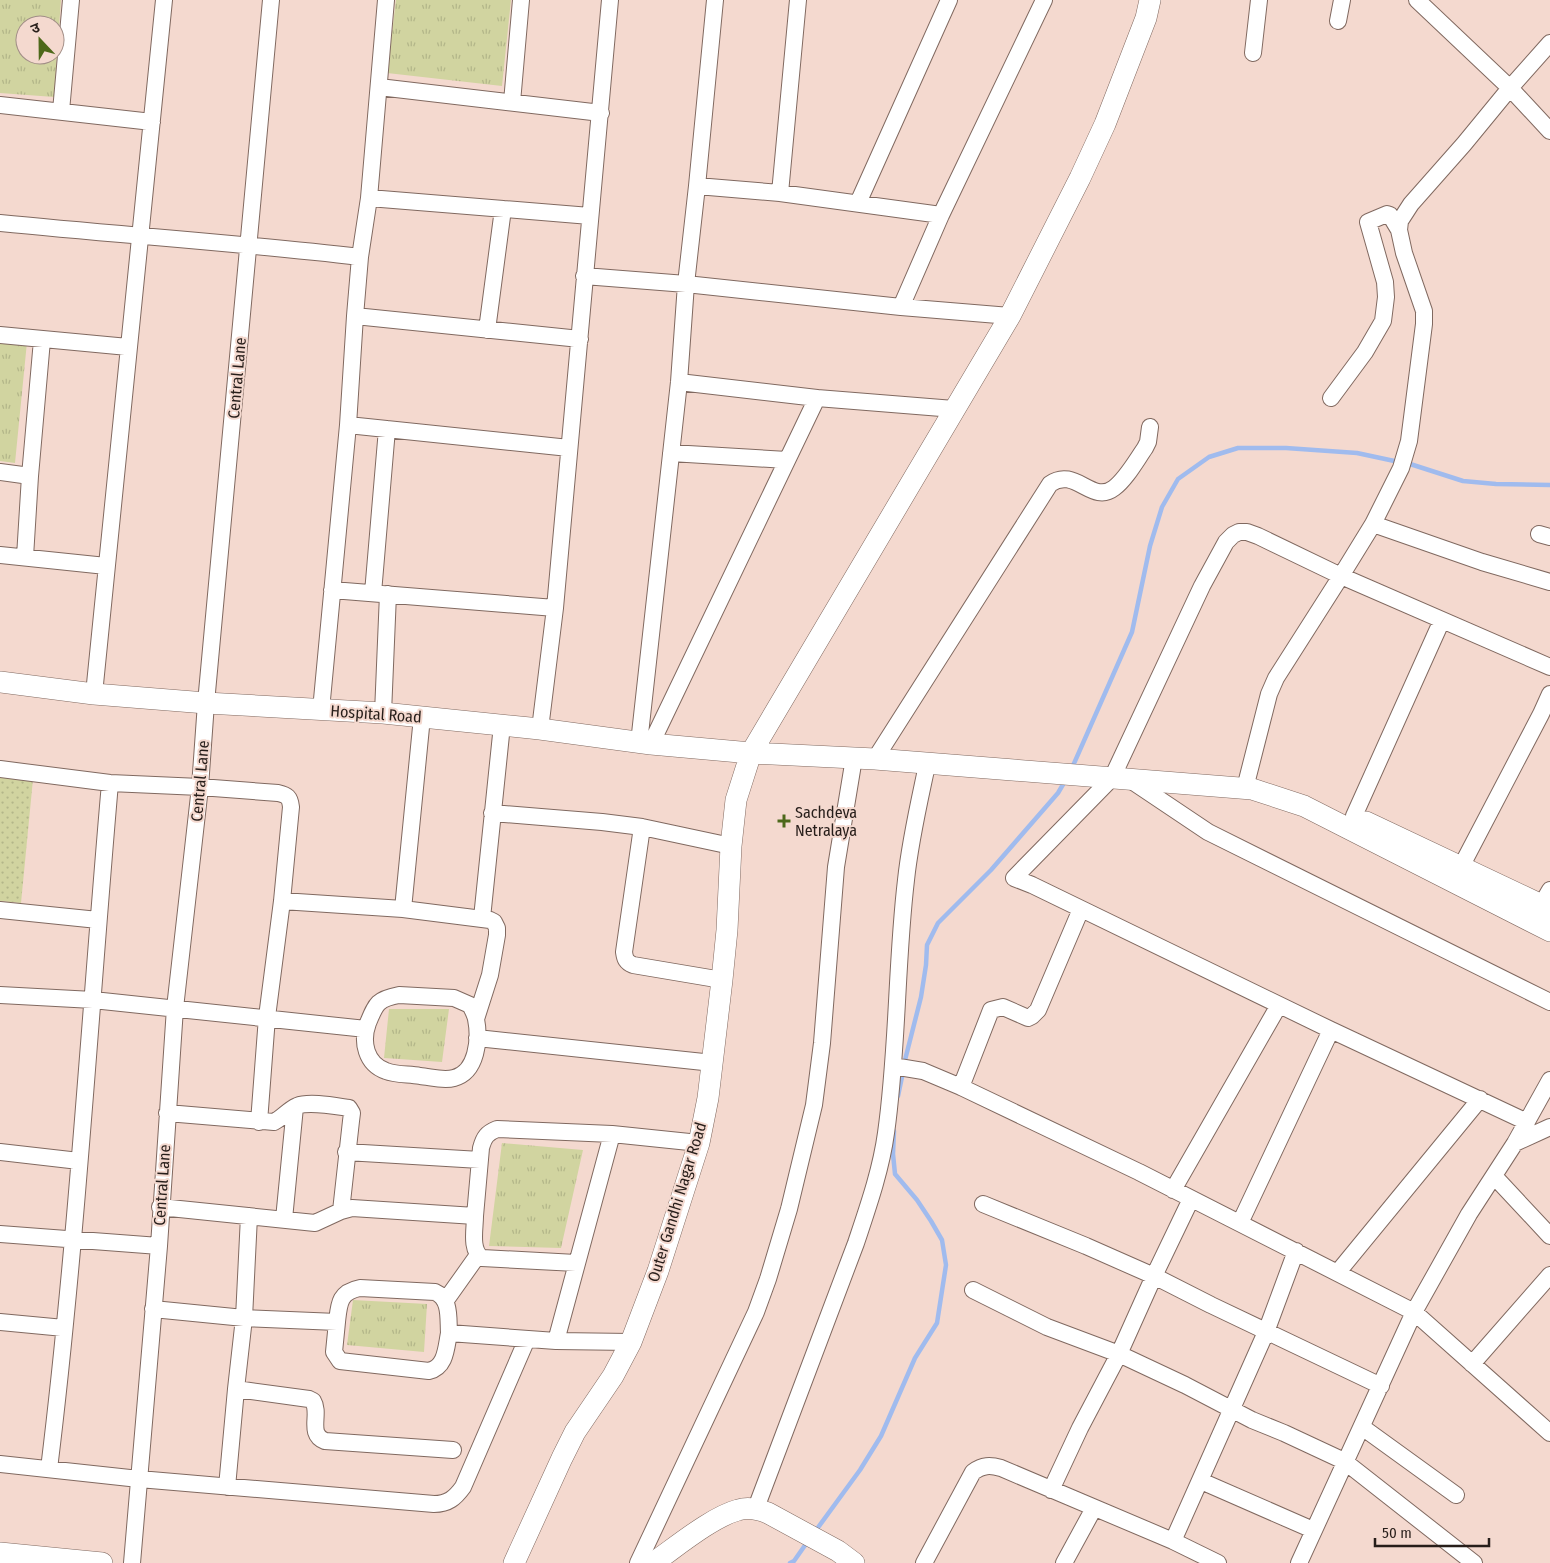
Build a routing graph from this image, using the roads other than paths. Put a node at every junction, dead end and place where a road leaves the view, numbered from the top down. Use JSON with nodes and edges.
{"nodes":[{"id":1,"x":71,"y":0,"type":"edge"},
{"id":2,"x":164,"y":0,"type":"edge"},
{"id":3,"x":271,"y":0,"type":"edge"},
{"id":4,"x":386,"y":0,"type":"edge"},
{"id":5,"x":521,"y":0,"type":"edge"},
{"id":6,"x":610,"y":0,"type":"edge"},
{"id":7,"x":715,"y":0,"type":"edge"},
{"id":8,"x":798,"y":0,"type":"edge"},
{"id":9,"x":950,"y":0,"type":"edge"},
{"id":10,"x":1044,"y":0,"type":"edge"},
{"id":11,"x":1150,"y":0,"type":"edge"},
{"id":12,"x":1259,"y":0,"type":"edge"},
{"id":13,"x":1342,"y":0,"type":"edge"},
{"id":14,"x":1416,"y":0,"type":"edge"},
{"id":15,"x":1338,"y":21,"type":"dead end"},
{"id":16,"x":1550,"y":43,"type":"edge"},
{"id":17,"x":1253,"y":53,"type":"dead end"},
{"id":18,"x":379,"y":87,"type":"junction"},
{"id":19,"x":1510,"y":88,"type":"junction"},
{"id":20,"x":512,"y":102,"type":"junction"},
{"id":21,"x":0,"y":105,"type":"edge"},
{"id":22,"x":61,"y":111,"type":"junction"},
{"id":23,"x":601,"y":113,"type":"junction"},
{"id":24,"x":152,"y":122,"type":"junction"},
{"id":25,"x":1550,"y":131,"type":"edge"},
{"id":26,"x":697,"y":186,"type":"junction"},
{"id":27,"x":780,"y":193,"type":"junction"},
{"id":28,"x":369,"y":198,"type":"junction"},
{"id":29,"x":858,"y":203,"type":"junction"},
{"id":30,"x":503,"y":209,"type":"junction"},
{"id":31,"x":941,"y":215,"type":"junction"},
{"id":32,"x":590,"y":216,"type":"junction"},
{"id":33,"x":0,"y":223,"type":"edge"},
{"id":34,"x":1399,"y":230,"type":"junction"},
{"id":35,"x":141,"y":237,"type":"junction"},
{"id":36,"x":249,"y":244,"type":"junction"},
{"id":37,"x":360,"y":256,"type":"junction"},
{"id":38,"x":584,"y":276,"type":"junction"},
{"id":39,"x":686,"y":284,"type":"junction"},
{"id":40,"x":900,"y":307,"type":"junction"},
{"id":41,"x":355,"y":316,"type":"junction"},
{"id":42,"x":1010,"y":316,"type":"junction"},
{"id":43,"x":487,"y":330,"type":"junction"},
{"id":44,"x":0,"y":335,"type":"edge"},
{"id":45,"x":580,"y":339,"type":"junction"},
{"id":46,"x":42,"y":340,"type":"junction"},
{"id":47,"x":128,"y":347,"type":"junction"},
{"id":48,"x":679,"y":382,"type":"junction"},
{"id":49,"x":817,"y":398,"type":"junction"},
{"id":50,"x":1331,"y":398,"type":"dead end"},
{"id":51,"x":954,"y":409,"type":"junction"},
{"id":52,"x":348,"y":425,"type":"junction"},
{"id":53,"x":1150,"y":427,"type":"dead end"},
{"id":54,"x":387,"y":429,"type":"junction"},
{"id":55,"x":569,"y":448,"type":"junction"},
{"id":56,"x":671,"y":453,"type":"junction"},
{"id":57,"x":788,"y":460,"type":"junction"},
{"id":58,"x":0,"y":472,"type":"edge"},
{"id":59,"x":30,"y":476,"type":"junction"},
{"id":60,"x":1373,"y":524,"type":"junction"},
{"id":61,"x":0,"y":555,"type":"edge"},
{"id":62,"x":25,"y":557,"type":"junction"},
{"id":63,"x":106,"y":566,"type":"junction"},
{"id":64,"x":1341,"y":576,"type":"junction"},
{"id":65,"x":1550,"y":582,"type":"edge"},
{"id":66,"x":332,"y":590,"type":"junction"},
{"id":67,"x":381,"y":593,"type":"junction"},
{"id":68,"x":555,"y":608,"type":"junction"},
{"id":69,"x":1442,"y":620,"type":"junction"},
{"id":70,"x":1550,"y":667,"type":"edge"},
{"id":71,"x":0,"y":682,"type":"edge"},
{"id":72,"x":94,"y":694,"type":"junction"},
{"id":73,"x":1550,"y":694,"type":"edge"},
{"id":74,"x":206,"y":703,"type":"junction"},
{"id":75,"x":321,"y":710,"type":"junction"},
{"id":76,"x":383,"y":713,"type":"junction"},
{"id":77,"x":1546,"y":716,"type":"edge"},
{"id":78,"x":422,"y":717,"type":"junction"},
{"id":79,"x":502,"y":725,"type":"junction"},
{"id":80,"x":540,"y":729,"type":"junction"},
{"id":81,"x":645,"y":744,"type":"junction"},
{"id":82,"x":751,"y":753,"type":"junction"},
{"id":83,"x":865,"y":759,"type":"junction"},
{"id":84,"x":927,"y":764,"type":"junction"},
{"id":85,"x":0,"y":769,"type":"edge"},
{"id":86,"x":1112,"y":778,"type":"junction"},
{"id":87,"x":110,"y":783,"type":"junction"},
{"id":88,"x":200,"y":786,"type":"junction"},
{"id":89,"x":1249,"y":789,"type":"junction"},
{"id":90,"x":492,"y":813,"type":"junction"},
{"id":91,"x":1354,"y":816,"type":"junction"},
{"id":92,"x":642,"y":827,"type":"junction"},
{"id":93,"x":731,"y":846,"type":"junction"},
{"id":94,"x":1462,"y":866,"type":"junction"},
{"id":95,"x":282,"y":900,"type":"junction"},
{"id":96,"x":403,"y":909,"type":"junction"},
{"id":97,"x":1081,"y":909,"type":"junction"},
{"id":98,"x":0,"y":910,"type":"edge"},
{"id":99,"x":1545,"y":911,"type":"edge"},
{"id":100,"x":482,"y":918,"type":"junction"},
{"id":101,"x":98,"y":920,"type":"junction"},
{"id":102,"x":722,"y":980,"type":"junction"},
{"id":103,"x":0,"y":995,"type":"edge"},
{"id":104,"x":93,"y":1000,"type":"junction"},
{"id":105,"x":1550,"y":1002,"type":"edge"},
{"id":106,"x":1279,"y":1005,"type":"junction"},
{"id":107,"x":176,"y":1008,"type":"junction"},
{"id":108,"x":267,"y":1017,"type":"junction"},
{"id":109,"x":476,"y":1018,"type":"junction"},
{"id":110,"x":366,"y":1029,"type":"junction"},
{"id":111,"x":1331,"y":1030,"type":"junction"},
{"id":112,"x":477,"y":1038,"type":"junction"},
{"id":113,"x":713,"y":1063,"type":"junction"},
{"id":114,"x":896,"y":1066,"type":"junction"},
{"id":115,"x":1550,"y":1080,"type":"edge"},
{"id":116,"x":961,"y":1087,"type":"junction"},
{"id":117,"x":1480,"y":1099,"type":"junction"},
{"id":118,"x":295,"y":1107,"type":"junction"},
{"id":119,"x":167,"y":1113,"type":"junction"},
{"id":120,"x":260,"y":1122,"type":"junction"},
{"id":121,"x":1527,"y":1122,"type":"junction"},
{"id":122,"x":1550,"y":1126,"type":"edge"},
{"id":123,"x":612,"y":1134,"type":"junction"},
{"id":124,"x":1515,"y":1143,"type":"junction"},
{"id":125,"x":699,"y":1144,"type":"junction"},
{"id":126,"x":0,"y":1152,"type":"edge"},
{"id":127,"x":346,"y":1152,"type":"junction"},
{"id":128,"x":480,"y":1160,"type":"junction"},
{"id":129,"x":79,"y":1161,"type":"junction"},
{"id":130,"x":1494,"y":1176,"type":"junction"},
{"id":131,"x":1173,"y":1190,"type":"junction"},
{"id":132,"x":1191,"y":1199,"type":"junction"},
{"id":133,"x":984,"y":1204,"type":"dead end"},
{"id":134,"x":160,"y":1207,"type":"junction"},
{"id":135,"x":341,"y":1211,"type":"junction"},
{"id":136,"x":249,"y":1216,"type":"junction"},
{"id":137,"x":475,"y":1216,"type":"junction"},
{"id":138,"x":284,"y":1219,"type":"junction"},
{"id":139,"x":1240,"y":1223,"type":"junction"},
{"id":140,"x":0,"y":1234,"type":"edge"},
{"id":141,"x":1550,"y":1236,"type":"edge"},
{"id":142,"x":72,"y":1240,"type":"junction"},
{"id":143,"x":159,"y":1246,"type":"junction"},
{"id":144,"x":1296,"y":1251,"type":"junction"},
{"id":145,"x":478,"y":1255,"type":"junction"},
{"id":146,"x":576,"y":1263,"type":"junction"},
{"id":147,"x":1338,"y":1272,"type":"junction"},
{"id":148,"x":1550,"y":1275,"type":"edge"},
{"id":149,"x":1154,"y":1276,"type":"junction"},
{"id":150,"x":973,"y":1290,"type":"dead end"},
{"id":151,"x":446,"y":1300,"type":"junction"},
{"id":152,"x":153,"y":1308,"type":"junction"},
{"id":153,"x":1414,"y":1312,"type":"junction"},
{"id":154,"x":244,"y":1318,"type":"junction"},
{"id":155,"x":0,"y":1322,"type":"edge"},
{"id":156,"x":337,"y":1322,"type":"junction"},
{"id":157,"x":64,"y":1328,"type":"junction"},
{"id":158,"x":1266,"y":1332,"type":"junction"},
{"id":159,"x":449,"y":1333,"type":"junction"},
{"id":160,"x":526,"y":1339,"type":"junction"},
{"id":161,"x":556,"y":1341,"type":"junction"},
{"id":162,"x":631,"y":1342,"type":"junction"},
{"id":163,"x":1119,"y":1354,"type":"junction"},
{"id":164,"x":1472,"y":1364,"type":"junction"},
{"id":165,"x":1381,"y":1386,"type":"junction"},
{"id":166,"x":236,"y":1389,"type":"junction"},
{"id":167,"x":1231,"y":1409,"type":"junction"},
{"id":168,"x":1362,"y":1427,"type":"junction"},
{"id":169,"x":1550,"y":1433,"type":"edge"},
{"id":170,"x":453,"y":1450,"type":"dead end"},
{"id":171,"x":1344,"y":1462,"type":"junction"},
{"id":172,"x":0,"y":1464,"type":"edge"},
{"id":173,"x":48,"y":1469,"type":"junction"},
{"id":174,"x":139,"y":1479,"type":"junction"},
{"id":175,"x":1201,"y":1481,"type":"junction"},
{"id":176,"x":227,"y":1487,"type":"junction"},
{"id":177,"x":1051,"y":1490,"type":"junction"},
{"id":178,"x":1456,"y":1495,"type":"dead end"},
{"id":179,"x":756,"y":1508,"type":"junction"},
{"id":180,"x":1094,"y":1508,"type":"junction"},
{"id":181,"x":1313,"y":1530,"type":"junction"},
{"id":182,"x":1174,"y":1541,"type":"junction"},
{"id":183,"x":0,"y":1553,"type":"edge"},
{"id":184,"x":846,"y":1557,"type":"edge"},
{"id":185,"x":1199,"y":1558,"type":"edge"},
{"id":186,"x":102,"y":1563,"type":"edge"},
{"id":187,"x":132,"y":1563,"type":"edge"},
{"id":188,"x":514,"y":1563,"type":"edge"},
{"id":189,"x":638,"y":1563,"type":"edge"},
{"id":190,"x":653,"y":1563,"type":"edge"},
{"id":191,"x":924,"y":1563,"type":"edge"},
{"id":192,"x":1064,"y":1563,"type":"edge"},
{"id":193,"x":1218,"y":1563,"type":"edge"},
{"id":194,"x":1299,"y":1563,"type":"edge"},
{"id":195,"x":1474,"y":1563,"type":"edge"}],
"edges":[{"from":1,"to":22,"type":"street"},
{"from":2,"to":24,"type":"street"},
{"from":3,"to":36,"type":"street","name":"Central Lane"},
{"from":4,"to":18,"type":"street"},
{"from":5,"to":20,"type":"street"},
{"from":6,"to":23,"type":"street"},
{"from":7,"to":26,"type":"street"},
{"from":8,"to":27,"type":"street"},
{"from":9,"to":29,"type":"street"},
{"from":10,"to":31,"type":"street"},
{"from":11,"to":42,"type":"street","name":"Outer Gandhi Nagar Road"},
{"from":12,"to":17,"type":"street"},
{"from":13,"to":15,"type":"street"},
{"from":14,"to":19,"type":"street"},
{"from":16,"to":19,"type":"street"},
{"from":18,"to":20,"type":"street"},
{"from":18,"to":28,"type":"street"},
{"from":19,"to":25,"type":"street"},
{"from":19,"to":34,"type":"street"},
{"from":20,"to":23,"type":"street"},
{"from":21,"to":22,"type":"street"},
{"from":22,"to":24,"type":"street"},
{"from":23,"to":32,"type":"street"},
{"from":24,"to":35,"type":"street"},
{"from":26,"to":27,"type":"street"},
{"from":26,"to":39,"type":"street"},
{"from":27,"to":29,"type":"street"},
{"from":28,"to":30,"type":"street"},
{"from":28,"to":37,"type":"street"},
{"from":29,"to":31,"type":"street"},
{"from":30,"to":32,"type":"street"},
{"from":30,"to":43,"type":"street"},
{"from":31,"to":40,"type":"street"},
{"from":32,"to":38,"type":"street"},
{"from":33,"to":35,"type":"street"},
{"from":34,"to":50,"type":"street"},
{"from":34,"to":60,"type":"street"},
{"from":35,"to":36,"type":"street"},
{"from":35,"to":47,"type":"street"},
{"from":36,"to":37,"type":"street"},
{"from":36,"to":74,"type":"street","name":"Central Lane"},
{"from":37,"to":41,"type":"street"},
{"from":38,"to":39,"type":"street"},
{"from":38,"to":45,"type":"street"},
{"from":39,"to":40,"type":"street"},
{"from":39,"to":48,"type":"street"},
{"from":40,"to":42,"type":"street"},
{"from":41,"to":43,"type":"street"},
{"from":41,"to":52,"type":"street"},
{"from":42,"to":51,"type":"street","name":"Outer Gandhi Nagar Road"},
{"from":43,"to":45,"type":"street"},
{"from":44,"to":46,"type":"street"},
{"from":45,"to":55,"type":"street"},
{"from":46,"to":47,"type":"street"},
{"from":46,"to":59,"type":"street"},
{"from":47,"to":63,"type":"street"},
{"from":48,"to":49,"type":"street"},
{"from":48,"to":56,"type":"street"},
{"from":49,"to":51,"type":"street"},
{"from":49,"to":57,"type":"street"},
{"from":51,"to":82,"type":"street","name":"Outer Gandhi Nagar Road"},
{"from":52,"to":54,"type":"street"},
{"from":52,"to":66,"type":"street"},
{"from":53,"to":83,"type":"street"},
{"from":54,"to":55,"type":"street"},
{"from":54,"to":67,"type":"street"},
{"from":55,"to":68,"type":"street"},
{"from":56,"to":57,"type":"street"},
{"from":56,"to":81,"type":"street"},
{"from":57,"to":81,"type":"street"},
{"from":58,"to":59,"type":"street"},
{"from":59,"to":62,"type":"street"},
{"from":60,"to":64,"type":"street"},
{"from":60,"to":65,"type":"street"},
{"from":61,"to":62,"type":"street"},
{"from":62,"to":63,"type":"street"},
{"from":63,"to":72,"type":"street"},
{"from":64,"to":69,"type":"street"},
{"from":64,"to":86,"type":"street"},
{"from":64,"to":89,"type":"street"},
{"from":66,"to":67,"type":"street"},
{"from":66,"to":75,"type":"street"},
{"from":67,"to":68,"type":"street"},
{"from":67,"to":76,"type":"street"},
{"from":68,"to":80,"type":"street"},
{"from":69,"to":70,"type":"street"},
{"from":69,"to":91,"type":"street"},
{"from":71,"to":72,"type":"street","name":"Hospital Road"},
{"from":72,"to":74,"type":"street","name":"Hospital Road"},
{"from":73,"to":77,"type":"street"},
{"from":74,"to":75,"type":"street","name":"Hospital Road"},
{"from":74,"to":88,"type":"street","name":"Central Lane"},
{"from":75,"to":76,"type":"street","name":"Hospital Road"},
{"from":76,"to":78,"type":"street","name":"Hospital Road"},
{"from":77,"to":94,"type":"street"},
{"from":78,"to":79,"type":"street","name":"Hospital Road"},
{"from":78,"to":96,"type":"street"},
{"from":79,"to":80,"type":"street","name":"Hospital Road"},
{"from":79,"to":90,"type":"street"},
{"from":80,"to":81,"type":"street","name":"Hospital Road"},
{"from":81,"to":82,"type":"street","name":"Hospital Road"},
{"from":82,"to":83,"type":"street","name":"Hospital Road"},
{"from":82,"to":93,"type":"street","name":"Outer Gandhi Nagar Road"},
{"from":83,"to":84,"type":"street","name":"Hospital Road"},
{"from":83,"to":189,"type":"street"},
{"from":84,"to":86,"type":"street","name":"Hospital Road"},
{"from":84,"to":114,"type":"street"},
{"from":85,"to":87,"type":"street"},
{"from":86,"to":89,"type":"street","name":"Hospital Road"},
{"from":86,"to":97,"type":"street"},
{"from":86,"to":105,"type":"street"},
{"from":87,"to":88,"type":"street"},
{"from":87,"to":101,"type":"street"},
{"from":88,"to":95,"type":"street"},
{"from":88,"to":107,"type":"street","name":"Central Lane"},
{"from":89,"to":91,"type":"street"},
{"from":89,"to":99,"type":"street"},
{"from":90,"to":92,"type":"street"},
{"from":90,"to":100,"type":"street"},
{"from":91,"to":94,"type":"street"},
{"from":92,"to":93,"type":"street"},
{"from":92,"to":102,"type":"street"},
{"from":93,"to":102,"type":"street","name":"Outer Gandhi Nagar Road"},
{"from":94,"to":99,"type":"street"},
{"from":95,"to":96,"type":"street"},
{"from":95,"to":108,"type":"street"},
{"from":96,"to":100,"type":"street"},
{"from":97,"to":106,"type":"street"},
{"from":97,"to":116,"type":"street"},
{"from":98,"to":101,"type":"street"},
{"from":100,"to":109,"type":"street"},
{"from":101,"to":104,"type":"street"},
{"from":102,"to":113,"type":"street","name":"Outer Gandhi Nagar Road"},
{"from":103,"to":104,"type":"street"},
{"from":104,"to":107,"type":"street"},
{"from":104,"to":129,"type":"street"},
{"from":106,"to":111,"type":"street"},
{"from":106,"to":131,"type":"street"},
{"from":107,"to":108,"type":"street"},
{"from":107,"to":119,"type":"street","name":"Central Lane"},
{"from":108,"to":110,"type":"street"},
{"from":108,"to":120,"type":"street"},
{"from":109,"to":110,"type":"street"},
{"from":109,"to":112,"type":"street"},
{"from":110,"to":112,"type":"street"},
{"from":111,"to":117,"type":"street"},
{"from":111,"to":139,"type":"street"},
{"from":112,"to":113,"type":"street"},
{"from":113,"to":125,"type":"street","name":"Outer Gandhi Nagar Road"},
{"from":114,"to":116,"type":"street"},
{"from":114,"to":179,"type":"street"},
{"from":115,"to":121,"type":"street"},
{"from":116,"to":131,"type":"street"},
{"from":117,"to":121,"type":"street"},
{"from":117,"to":147,"type":"street"},
{"from":118,"to":120,"type":"street"},
{"from":118,"to":127,"type":"street"},
{"from":118,"to":138,"type":"street"},
{"from":119,"to":120,"type":"street"},
{"from":119,"to":134,"type":"street","name":"Central Lane"},
{"from":121,"to":124,"type":"street"},
{"from":122,"to":124,"type":"street"},
{"from":123,"to":125,"type":"street"},
{"from":123,"to":128,"type":"street"},
{"from":123,"to":146,"type":"street"},
{"from":124,"to":130,"type":"street"},
{"from":125,"to":162,"type":"street","name":"Outer Gandhi Nagar Road"},
{"from":126,"to":129,"type":"street"},
{"from":127,"to":128,"type":"street"},
{"from":127,"to":135,"type":"street"},
{"from":128,"to":137,"type":"street"},
{"from":129,"to":142,"type":"street"},
{"from":130,"to":141,"type":"street"},
{"from":130,"to":153,"type":"street"},
{"from":131,"to":132,"type":"street"},
{"from":132,"to":139,"type":"street"},
{"from":132,"to":149,"type":"street"},
{"from":133,"to":149,"type":"street"},
{"from":134,"to":136,"type":"street"},
{"from":134,"to":143,"type":"street","name":"Central Lane"},
{"from":135,"to":137,"type":"street"},
{"from":135,"to":138,"type":"street"},
{"from":136,"to":138,"type":"street"},
{"from":136,"to":154,"type":"street"},
{"from":137,"to":145,"type":"street"},
{"from":139,"to":144,"type":"street"},
{"from":140,"to":142,"type":"street"},
{"from":142,"to":143,"type":"street"},
{"from":142,"to":157,"type":"street"},
{"from":143,"to":152,"type":"street","name":"Central Lane"},
{"from":144,"to":147,"type":"street"},
{"from":144,"to":158,"type":"street"},
{"from":145,"to":146,"type":"street"},
{"from":145,"to":151,"type":"street"},
{"from":146,"to":161,"type":"street"},
{"from":147,"to":153,"type":"street"},
{"from":148,"to":164,"type":"street"},
{"from":149,"to":158,"type":"street"},
{"from":149,"to":163,"type":"street"},
{"from":150,"to":163,"type":"street"},
{"from":151,"to":156,"type":"street"},
{"from":151,"to":159,"type":"street"},
{"from":152,"to":154,"type":"street"},
{"from":152,"to":174,"type":"street","name":"Central Lane"},
{"from":153,"to":164,"type":"street"},
{"from":153,"to":165,"type":"street"},
{"from":154,"to":156,"type":"street"},
{"from":154,"to":166,"type":"street"},
{"from":155,"to":157,"type":"street"},
{"from":156,"to":159,"type":"street"},
{"from":157,"to":173,"type":"street"},
{"from":158,"to":165,"type":"street"},
{"from":158,"to":167,"type":"street"},
{"from":159,"to":160,"type":"street"},
{"from":160,"to":161,"type":"street"},
{"from":160,"to":176,"type":"street"},
{"from":161,"to":162,"type":"street"},
{"from":162,"to":188,"type":"street","name":"Outer Gandhi Nagar Road"},
{"from":163,"to":167,"type":"street"},
{"from":163,"to":177,"type":"street"},
{"from":164,"to":169,"type":"street"},
{"from":165,"to":168,"type":"street"},
{"from":166,"to":170,"type":"street"},
{"from":166,"to":176,"type":"street"},
{"from":167,"to":171,"type":"street"},
{"from":167,"to":175,"type":"street"},
{"from":168,"to":171,"type":"street"},
{"from":168,"to":178,"type":"street"},
{"from":171,"to":181,"type":"street"},
{"from":171,"to":195,"type":"street"},
{"from":172,"to":173,"type":"street"},
{"from":173,"to":174,"type":"street"},
{"from":174,"to":176,"type":"street"},
{"from":174,"to":187,"type":"street","name":"Central Lane"},
{"from":175,"to":181,"type":"street"},
{"from":175,"to":182,"type":"street"},
{"from":177,"to":180,"type":"street"},
{"from":177,"to":191,"type":"street"},
{"from":179,"to":184,"type":"street"},
{"from":179,"to":190,"type":"street"},
{"from":180,"to":182,"type":"street"},
{"from":180,"to":192,"type":"street"},
{"from":181,"to":194,"type":"street"},
{"from":182,"to":185,"type":"street"},
{"from":183,"to":186,"type":"street"},
{"from":185,"to":193,"type":"street"}]}
